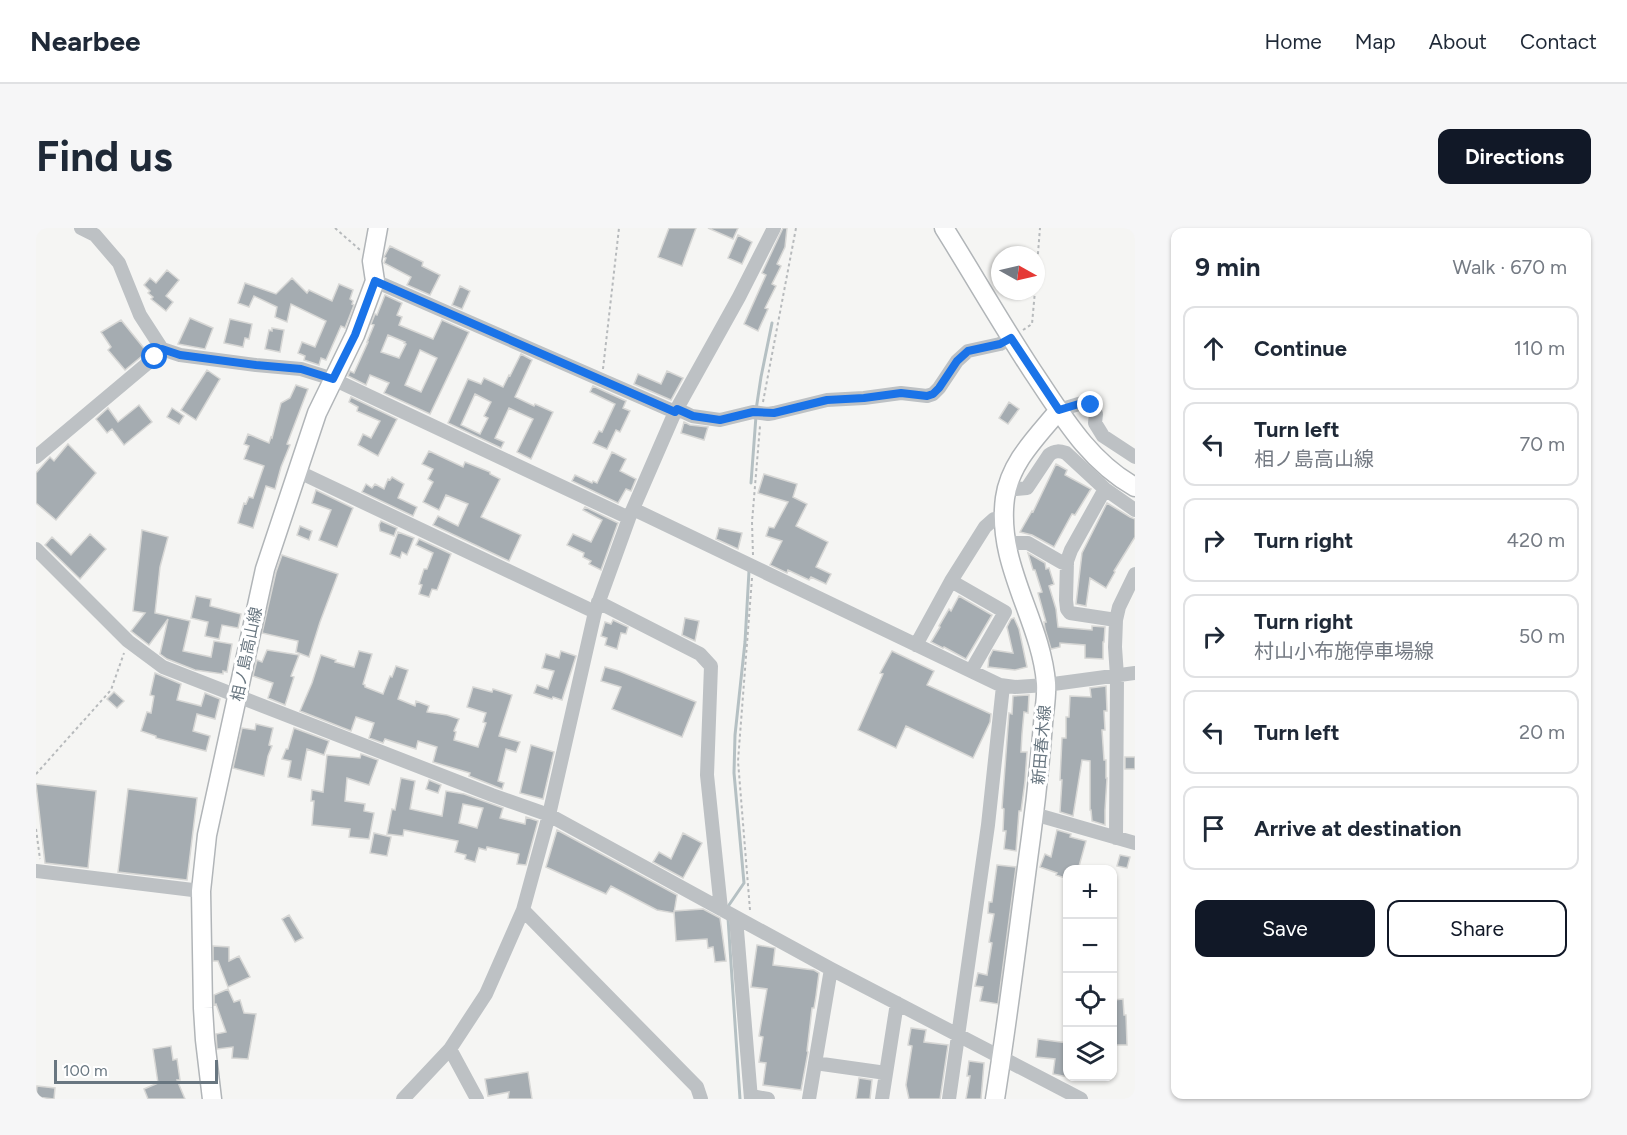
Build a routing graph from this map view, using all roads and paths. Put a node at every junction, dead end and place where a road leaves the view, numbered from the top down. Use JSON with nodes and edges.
{"nodes":[{"id":1,"x":81,"y":228,"type":"edge"},
{"id":2,"x":335,"y":228,"type":"edge"},
{"id":3,"x":378,"y":228,"type":"edge"},
{"id":4,"x":619,"y":228,"type":"edge"},
{"id":5,"x":774,"y":228,"type":"edge"},
{"id":6,"x":796,"y":228,"type":"edge"},
{"id":7,"x":944,"y":228,"type":"edge"},
{"id":8,"x":1040,"y":228,"type":"edge"},
{"id":9,"x":1039,"y":246,"type":"edge"},
{"id":10,"x":372,"y":261,"type":"junction"},
{"id":11,"x":375,"y":281,"type":"junction"},
{"id":12,"x":1034,"y":300,"type":"edge"},
{"id":13,"x":1011,"y":338,"type":"junction"},
{"id":14,"x":162,"y":349,"type":"junction"},
{"id":15,"x":333,"y":379,"type":"junction"},
{"id":16,"x":602,"y":381,"type":"junction"},
{"id":17,"x":1059,"y":410,"type":"junction"},
{"id":18,"x":676,"y":411,"type":"junction"},
{"id":19,"x":758,"y":412,"type":"junction"},
{"id":20,"x":36,"y":457,"type":"edge"},
{"id":21,"x":1135,"y":457,"type":"edge"},
{"id":22,"x":297,"y":471,"type":"junction"},
{"id":23,"x":1007,"y":487,"type":"junction"},
{"id":24,"x":1135,"y":487,"type":"edge"},
{"id":25,"x":1105,"y":489,"type":"junction"},
{"id":26,"x":1135,"y":510,"type":"edge"},
{"id":27,"x":631,"y":514,"type":"junction"},
{"id":28,"x":1004,"y":519,"type":"junction"},
{"id":29,"x":1006,"y":543,"type":"junction"},
{"id":30,"x":36,"y":549,"type":"edge"},
{"id":31,"x":1067,"y":564,"type":"junction"},
{"id":32,"x":753,"y":567,"type":"junction"},
{"id":33,"x":1135,"y":574,"type":"edge"},
{"id":34,"x":951,"y":581,"type":"junction"},
{"id":35,"x":596,"y":607,"type":"junction"},
{"id":36,"x":1116,"y":620,"type":"junction"},
{"id":37,"x":128,"y":642,"type":"junction"},
{"id":38,"x":916,"y":645,"type":"junction"},
{"id":39,"x":971,"y":671,"type":"junction"},
{"id":40,"x":1135,"y":673,"type":"edge"},
{"id":41,"x":1116,"y":676,"type":"junction"},
{"id":42,"x":1046,"y":685,"type":"junction"},
{"id":43,"x":1004,"y":686,"type":"junction"},
{"id":44,"x":237,"y":695,"type":"junction"},
{"id":45,"x":36,"y":774,"type":"edge"},
{"id":46,"x":1034,"y":814,"type":"junction"},
{"id":47,"x":549,"y":815,"type":"junction"},
{"id":48,"x":36,"y":829,"type":"edge"},
{"id":49,"x":1116,"y":838,"type":"junction"},
{"id":50,"x":1135,"y":843,"type":"edge"},
{"id":51,"x":39,"y":871,"type":"edge"},
{"id":52,"x":201,"y":891,"type":"junction"},
{"id":53,"x":721,"y":909,"type":"junction"},
{"id":54,"x":523,"y":910,"type":"junction"},
{"id":55,"x":736,"y":918,"type":"junction"},
{"id":56,"x":751,"y":926,"type":"junction"},
{"id":57,"x":831,"y":969,"type":"junction"},
{"id":58,"x":897,"y":1003,"type":"junction"},
{"id":59,"x":959,"y":1035,"type":"junction"},
{"id":60,"x":450,"y":1049,"type":"junction"},
{"id":61,"x":1002,"y":1057,"type":"junction"},
{"id":62,"x":815,"y":1063,"type":"junction"},
{"id":63,"x":886,"y":1073,"type":"junction"},
{"id":64,"x":751,"y":1097,"type":"edge"},
{"id":65,"x":212,"y":1099,"type":"edge"},
{"id":66,"x":403,"y":1099,"type":"edge"},
{"id":67,"x":477,"y":1099,"type":"edge"},
{"id":68,"x":700,"y":1099,"type":"edge"},
{"id":69,"x":768,"y":1099,"type":"edge"},
{"id":70,"x":809,"y":1099,"type":"edge"},
{"id":71,"x":882,"y":1099,"type":"edge"},
{"id":72,"x":949,"y":1099,"type":"edge"},
{"id":73,"x":995,"y":1099,"type":"edge"},
{"id":74,"x":1081,"y":1099,"type":"edge"}],
"edges":[{"from":1,"to":14,"type":"street"},
{"from":2,"to":10,"type":"path"},
{"from":3,"to":10,"type":"main road","name":"相ノ島高山線"},
{"from":4,"to":16,"type":"path"},
{"from":5,"to":18,"type":"street"},
{"from":6,"to":19,"type":"path"},
{"from":7,"to":13,"type":"main road"},
{"from":8,"to":9,"type":"path"},
{"from":10,"to":11,"type":"main road","name":"相ノ島高山線"},
{"from":11,"to":15,"type":"main road","name":"相ノ島高山線"},
{"from":11,"to":16,"type":"street"},
{"from":12,"to":13,"type":"path"},
{"from":13,"to":17,"type":"main road"},
{"from":13,"to":19,"type":"street"},
{"from":14,"to":15,"type":"street"},
{"from":14,"to":20,"type":"street"},
{"from":15,"to":22,"type":"main road","name":"相ノ島高山線"},
{"from":15,"to":27,"type":"street"},
{"from":16,"to":18,"type":"street"},
{"from":17,"to":21,"type":"street"},
{"from":17,"to":23,"type":"main road","name":"新田春木線"},
{"from":17,"to":24,"type":"main road"},
{"from":18,"to":19,"type":"street"},
{"from":18,"to":27,"type":"street"},
{"from":19,"to":32,"type":"path"},
{"from":22,"to":35,"type":"street"},
{"from":22,"to":44,"type":"main road","name":"相ノ島高山線"},
{"from":23,"to":25,"type":"street"},
{"from":23,"to":28,"type":"main road","name":"新田春木線"},
{"from":25,"to":26,"type":"street"},
{"from":25,"to":31,"type":"street"},
{"from":27,"to":32,"type":"street"},
{"from":27,"to":35,"type":"street"},
{"from":28,"to":29,"type":"main road","name":"新田春木線"},
{"from":28,"to":34,"type":"street"},
{"from":29,"to":31,"type":"street"},
{"from":29,"to":42,"type":"main road","name":"新田春木線"},
{"from":30,"to":37,"type":"street"},
{"from":31,"to":36,"type":"street"},
{"from":32,"to":38,"type":"street"},
{"from":32,"to":56,"type":"path"},
{"from":33,"to":36,"type":"street"},
{"from":34,"to":38,"type":"street"},
{"from":34,"to":39,"type":"street"},
{"from":35,"to":47,"type":"street"},
{"from":35,"to":53,"type":"street"},
{"from":36,"to":41,"type":"street"},
{"from":37,"to":44,"type":"street"},
{"from":37,"to":45,"type":"path"},
{"from":38,"to":39,"type":"street"},
{"from":39,"to":43,"type":"street"},
{"from":40,"to":41,"type":"street"},
{"from":41,"to":42,"type":"street"},
{"from":41,"to":49,"type":"street"},
{"from":42,"to":43,"type":"street"},
{"from":42,"to":46,"type":"main road","name":"新田春木線"},
{"from":43,"to":59,"type":"street"},
{"from":44,"to":47,"type":"street"},
{"from":44,"to":52,"type":"main road","name":"相ノ島高山線"},
{"from":46,"to":49,"type":"street"},
{"from":46,"to":61,"type":"main road","name":"新田春木線"},
{"from":47,"to":53,"type":"street"},
{"from":47,"to":54,"type":"street"},
{"from":48,"to":51,"type":"path"},
{"from":49,"to":50,"type":"street"},
{"from":51,"to":52,"type":"street"},
{"from":52,"to":65,"type":"main road","name":"相ノ島高山線"},
{"from":53,"to":55,"type":"street"},
{"from":54,"to":60,"type":"street"},
{"from":54,"to":68,"type":"street"},
{"from":55,"to":56,"type":"street"},
{"from":55,"to":64,"type":"street"},
{"from":56,"to":57,"type":"street"},
{"from":57,"to":58,"type":"street"},
{"from":57,"to":62,"type":"street"},
{"from":58,"to":59,"type":"street"},
{"from":58,"to":63,"type":"street"},
{"from":59,"to":61,"type":"street"},
{"from":59,"to":72,"type":"street"},
{"from":60,"to":66,"type":"street"},
{"from":60,"to":67,"type":"street"},
{"from":61,"to":73,"type":"main road","name":"新田春木線"},
{"from":61,"to":74,"type":"street"},
{"from":62,"to":63,"type":"street"},
{"from":62,"to":70,"type":"street"},
{"from":63,"to":71,"type":"street"},
{"from":64,"to":69,"type":"street"}]}
